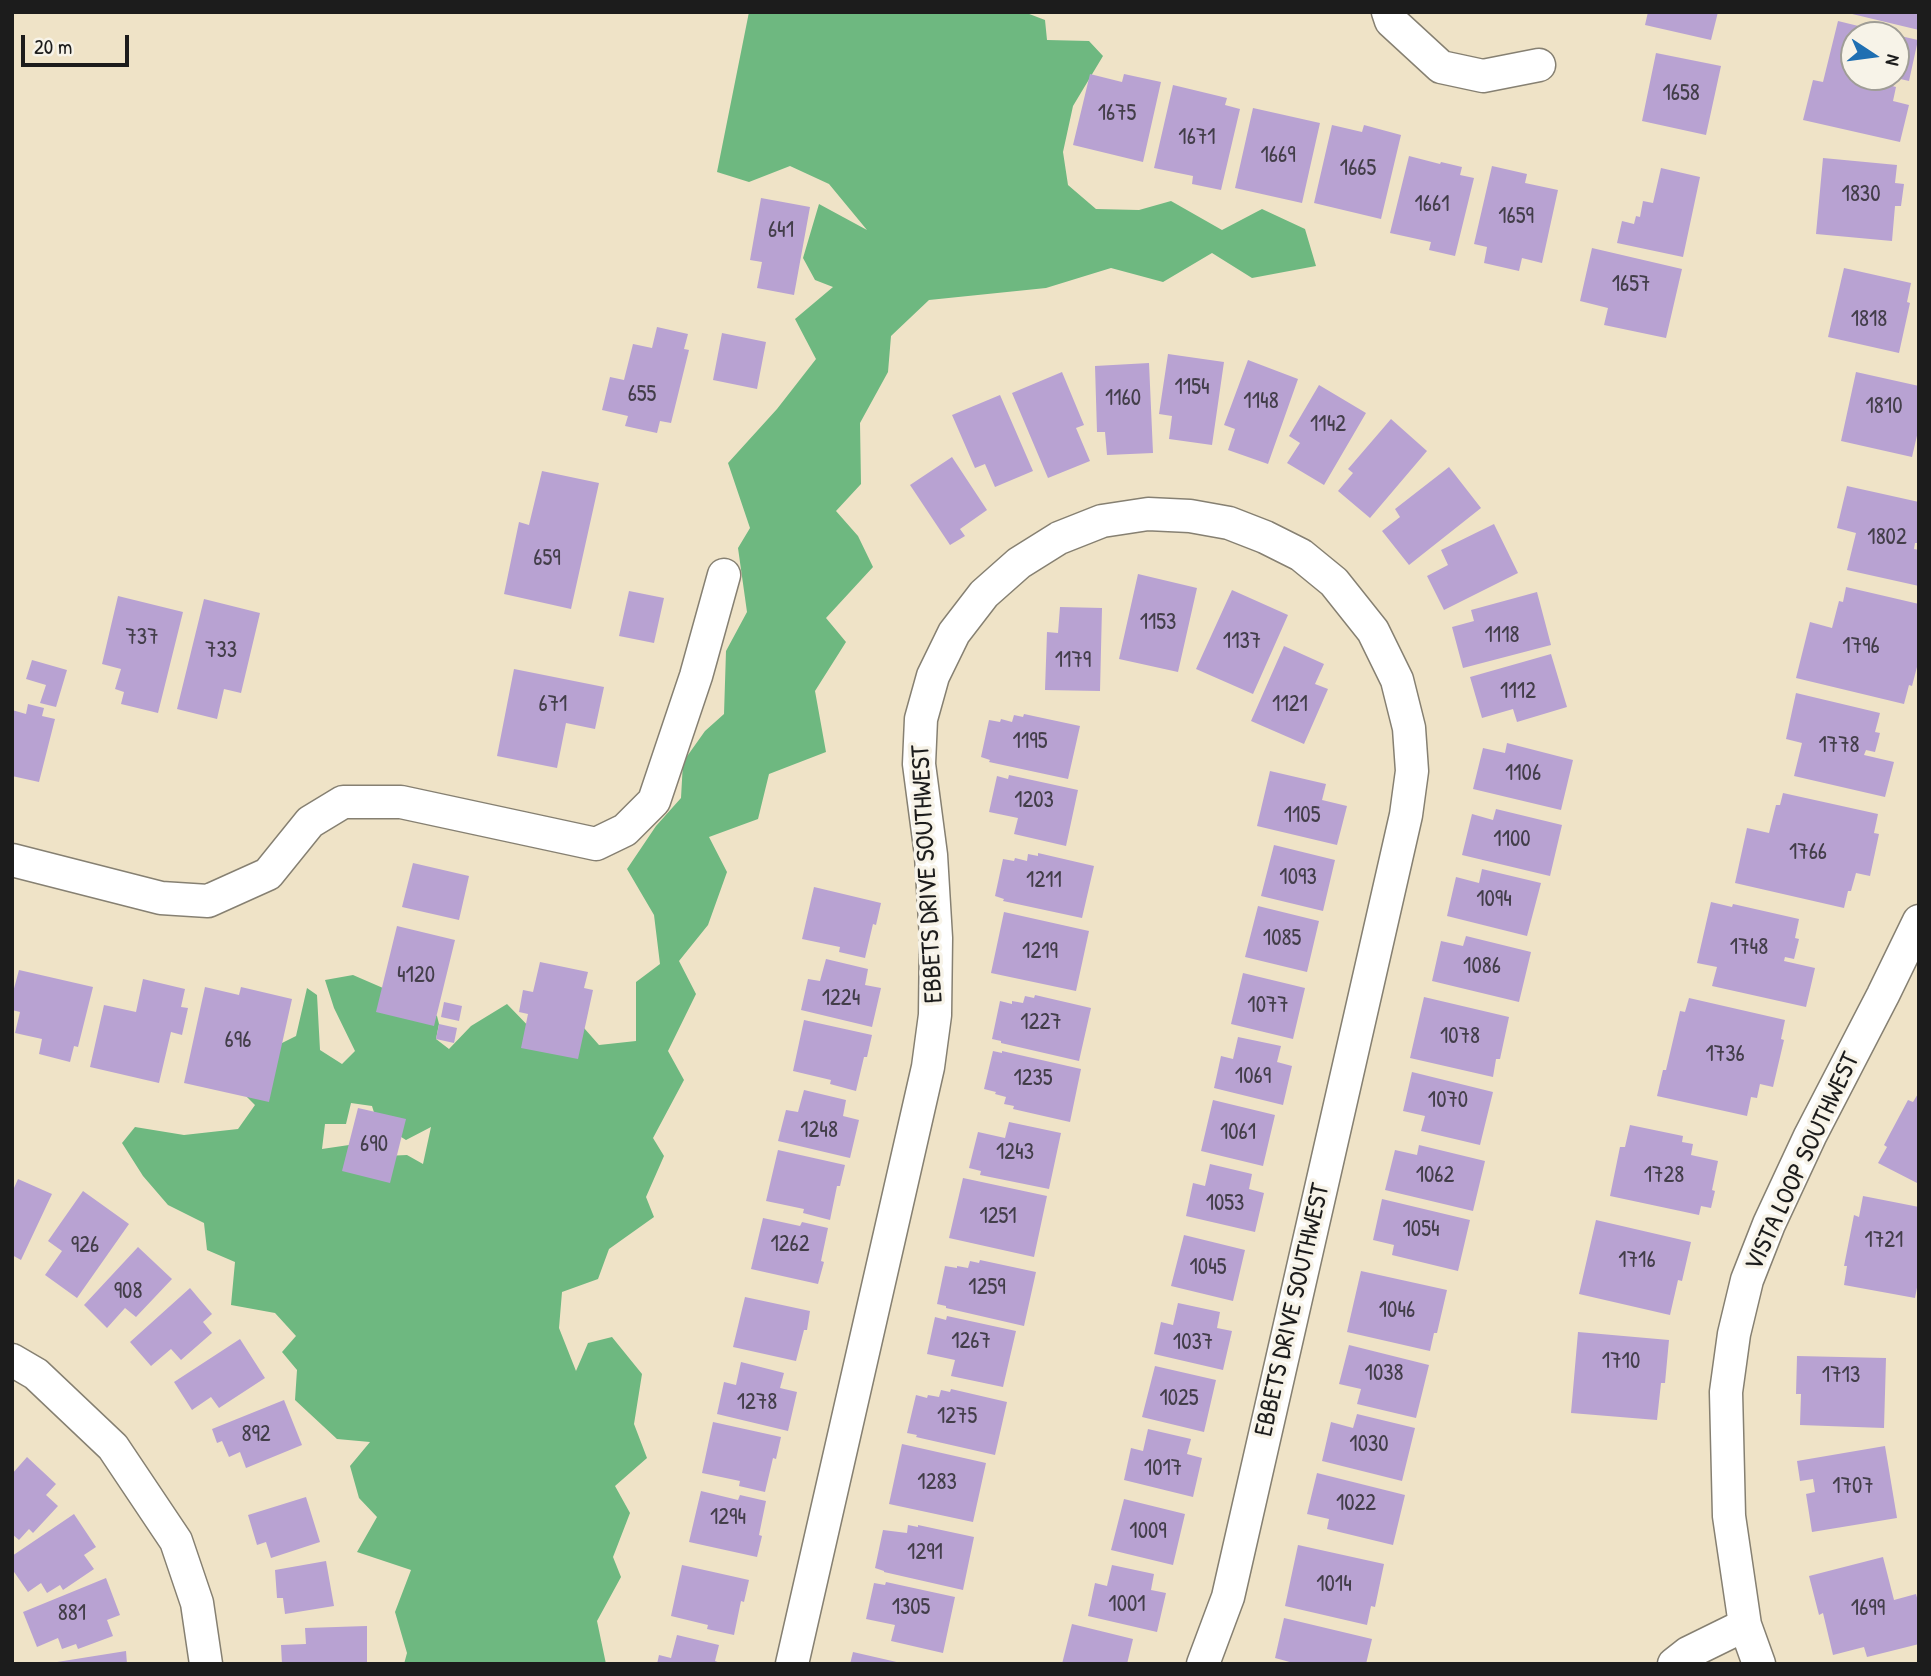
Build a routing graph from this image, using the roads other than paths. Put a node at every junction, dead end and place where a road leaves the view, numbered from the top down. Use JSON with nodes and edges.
{"nodes":[{"id":1,"x":1388,"y":12,"type":"edge"},
{"id":2,"x":1539,"y":65,"type":"dead end"},
{"id":3,"x":723,"y":575,"type":"dead end"},
{"id":4,"x":12,"y":860,"type":"edge"},
{"id":5,"x":1919,"y":921,"type":"edge"},
{"id":6,"x":12,"y":1360,"type":"edge"},
{"id":7,"x":1745,"y":1625,"type":"junction"},
{"id":8,"x":206,"y":1664,"type":"edge"},
{"id":9,"x":792,"y":1664,"type":"edge"},
{"id":10,"x":1203,"y":1664,"type":"edge"},
{"id":11,"x":1674,"y":1664,"type":"edge"},
{"id":12,"x":1759,"y":1664,"type":"edge"}],
"edges":[{"from":1,"to":2,"type":"street"},
{"from":3,"to":4,"type":"street"},
{"from":5,"to":7,"type":"street","name":"VISTA LOOP SOUTHWEST"},
{"from":6,"to":8,"type":"street"},
{"from":7,"to":11,"type":"street"},
{"from":7,"to":12,"type":"street","name":"VISTA LOOP SOUTHWEST"},
{"from":9,"to":10,"type":"street","name":"EBBETS DRIVE SOUTHWEST"}]}
